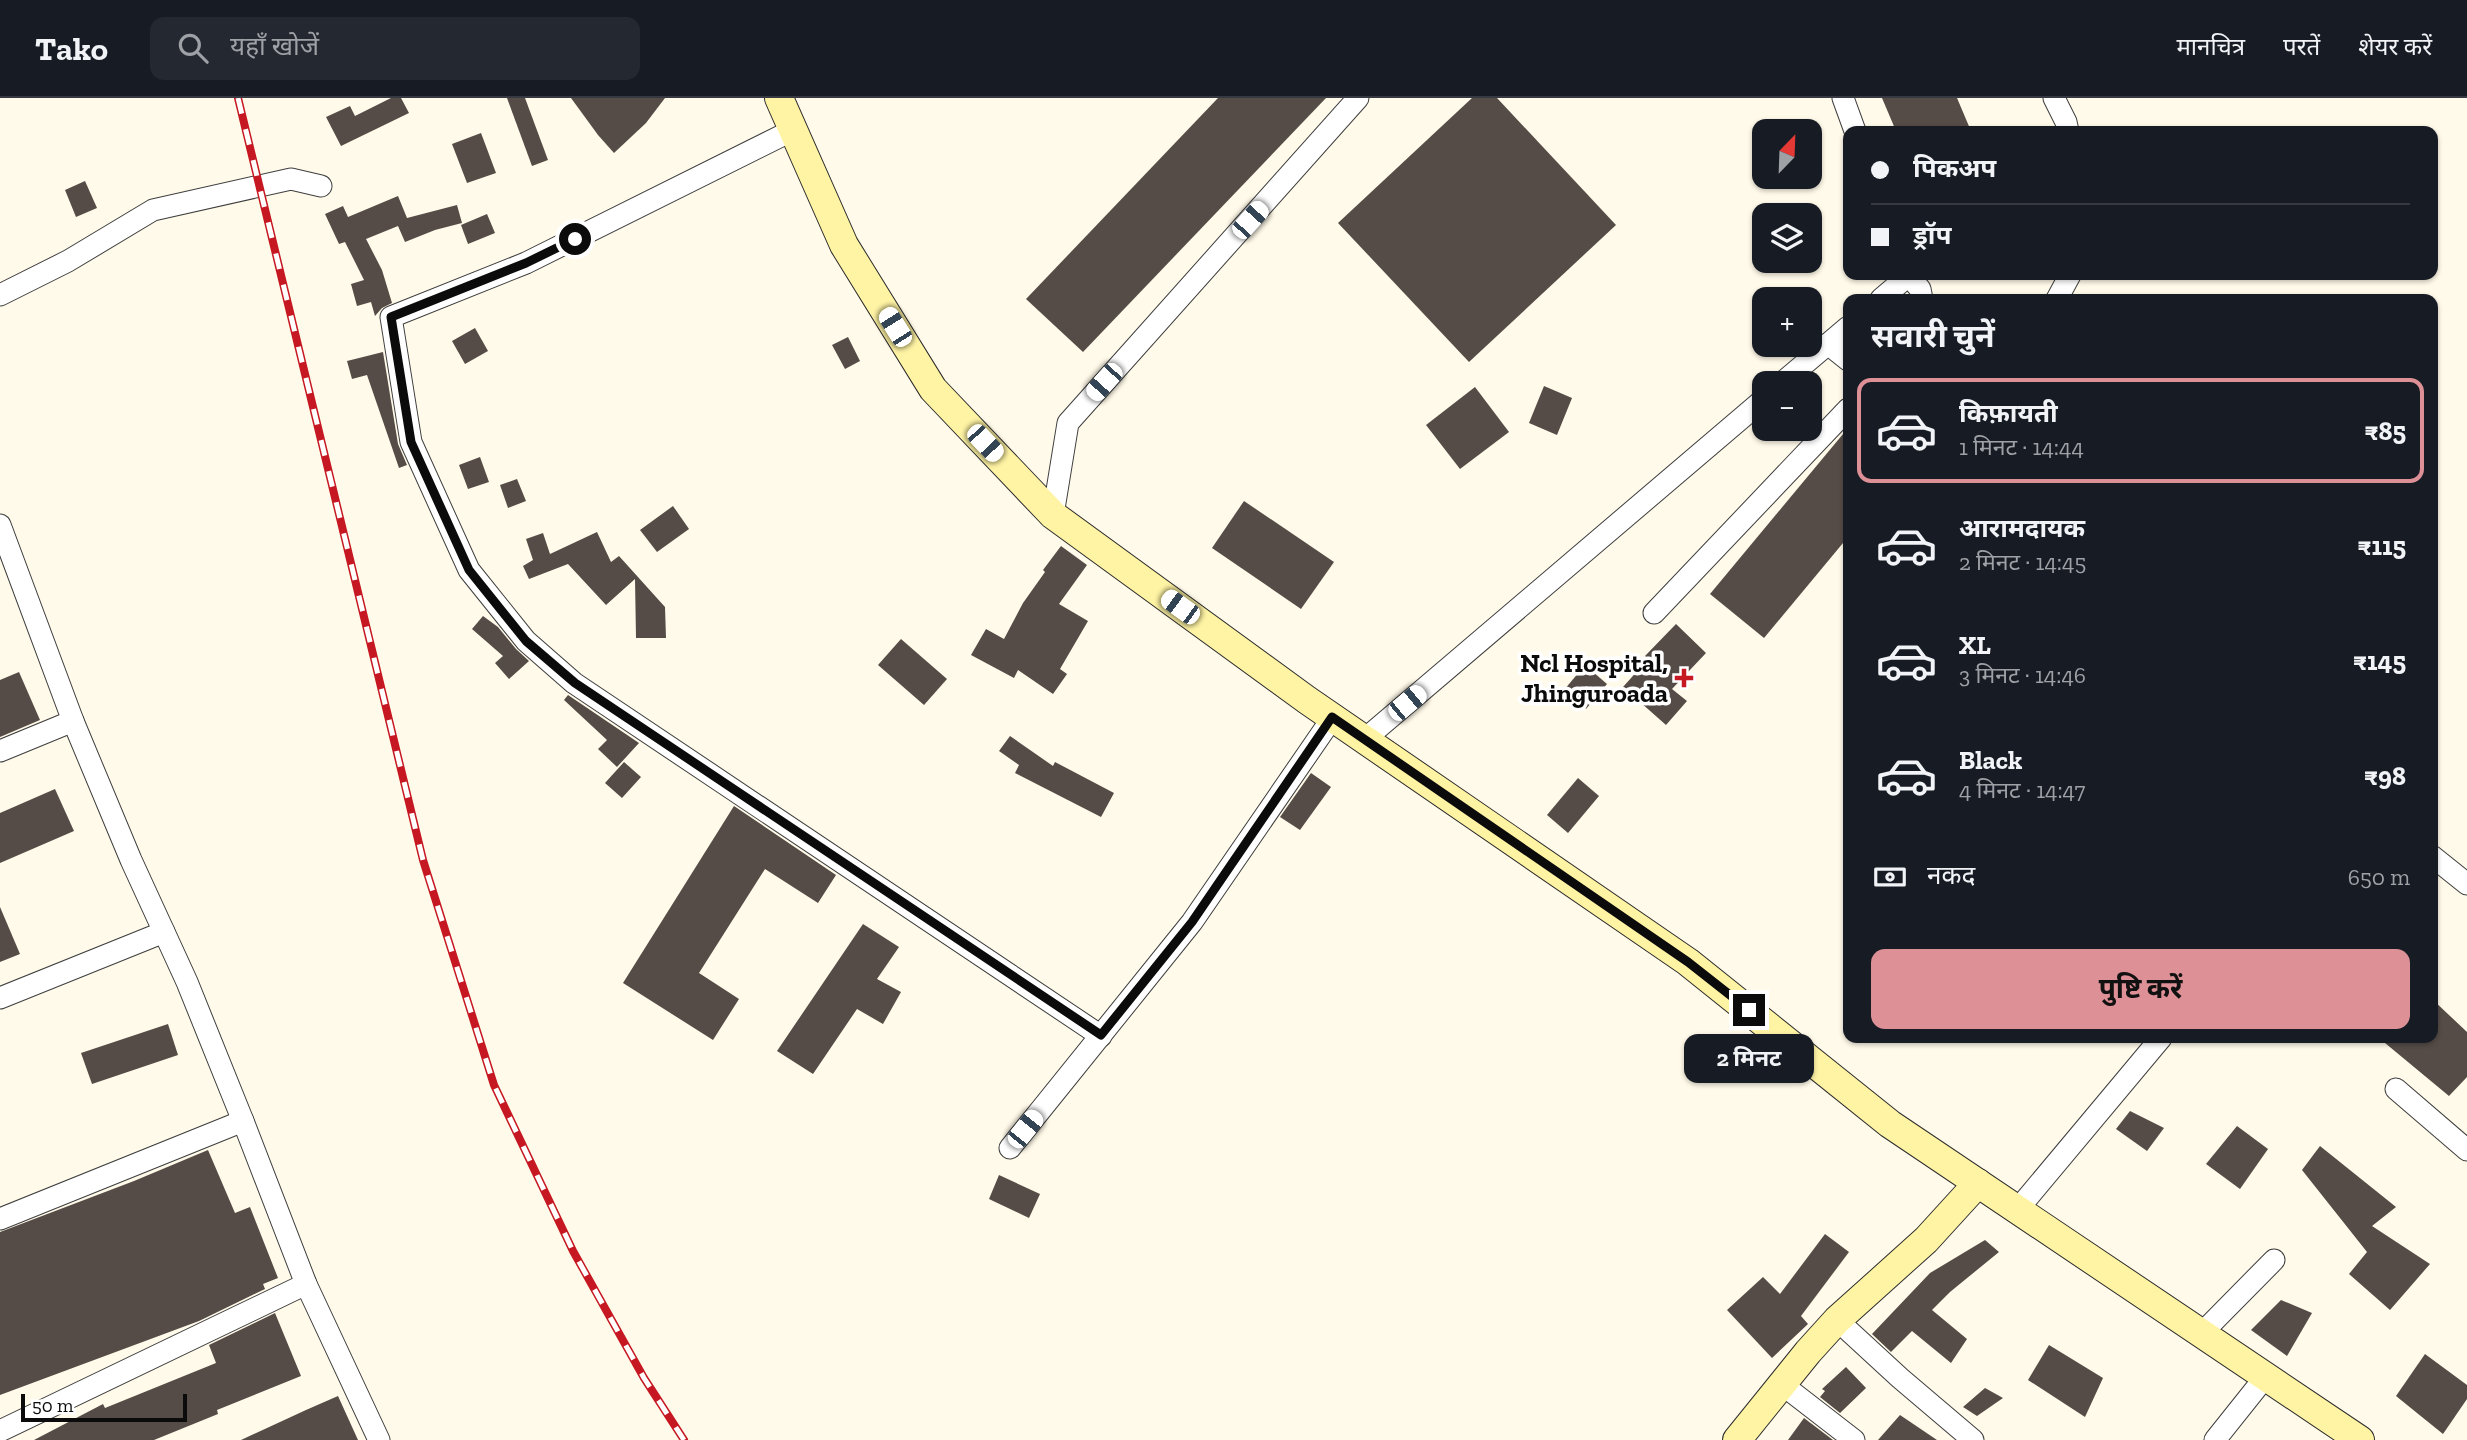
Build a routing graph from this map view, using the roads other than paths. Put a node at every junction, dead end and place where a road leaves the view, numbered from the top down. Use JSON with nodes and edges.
{"nodes":[{"id":1,"x":779,"y":98,"type":"edge"},
{"id":2,"x":1359,"y":98,"type":"edge"},
{"id":3,"x":1843,"y":98,"type":"edge"},
{"id":4,"x":2054,"y":98,"type":"edge"},
{"id":5,"x":1853,"y":126,"type":"edge"},
{"id":6,"x":2067,"y":126,"type":"edge"},
{"id":7,"x":793,"y":130,"type":"junction"},
{"id":8,"x":321,"y":186,"type":"dead end"},
{"id":9,"x":1902,"y":280,"type":"edge"},
{"id":10,"x":1887,"y":294,"type":"edge"},
{"id":11,"x":0,"y":295,"type":"edge"},
{"id":12,"x":1843,"y":331,"type":"edge"},
{"id":13,"x":1828,"y":344,"type":"junction"},
{"id":14,"x":1843,"y":356,"type":"edge"},
{"id":15,"x":1796,"y":371,"type":"edge"},
{"id":16,"x":1752,"y":409,"type":"edge"},
{"id":17,"x":1843,"y":415,"type":"edge"},
{"id":18,"x":1053,"y":515,"type":"junction"},
{"id":19,"x":1,"y":529,"type":"edge"},
{"id":20,"x":1654,"y":613,"type":"dead end"},
{"id":21,"x":1332,"y":717,"type":"junction"},
{"id":22,"x":73,"y":721,"type":"junction"},
{"id":23,"x":1365,"y":739,"type":"junction"},
{"id":24,"x":0,"y":751,"type":"edge"},
{"id":25,"x":2438,"y":861,"type":"edge"},
{"id":26,"x":2467,"y":884,"type":"edge"},
{"id":27,"x":164,"y":932,"type":"junction"},
{"id":28,"x":0,"y":998,"type":"edge"},
{"id":29,"x":1101,"y":1035,"type":"junction"},
{"id":30,"x":2157,"y":1043,"type":"edge"},
{"id":31,"x":2396,"y":1089,"type":"dead end"},
{"id":32,"x":243,"y":1121,"type":"junction"},
{"id":33,"x":1010,"y":1148,"type":"dead end"},
{"id":34,"x":2467,"y":1150,"type":"edge"},
{"id":35,"x":1978,"y":1183,"type":"junction"},
{"id":36,"x":2018,"y":1209,"type":"junction"},
{"id":37,"x":0,"y":1219,"type":"edge"},
{"id":38,"x":2274,"y":1260,"type":"dead end"},
{"id":39,"x":306,"y":1284,"type":"junction"},
{"id":40,"x":1837,"y":1320,"type":"junction"},
{"id":41,"x":2202,"y":1333,"type":"junction"},
{"id":42,"x":2266,"y":1376,"type":"junction"},
{"id":43,"x":1783,"y":1385,"type":"junction"},
{"id":44,"x":0,"y":1431,"type":"edge"},
{"id":45,"x":379,"y":1440,"type":"edge"},
{"id":46,"x":1737,"y":1440,"type":"edge"},
{"id":47,"x":1854,"y":1440,"type":"edge"},
{"id":48,"x":1973,"y":1440,"type":"edge"},
{"id":49,"x":2215,"y":1440,"type":"edge"},
{"id":50,"x":2360,"y":1440,"type":"edge"}],
"edges":[{"from":1,"to":7,"type":"street"},
{"from":2,"to":18,"type":"street"},
{"from":3,"to":5,"type":"street"},
{"from":4,"to":6,"type":"street"},
{"from":7,"to":18,"type":"street"},
{"from":7,"to":29,"type":"street"},
{"from":8,"to":11,"type":"street"},
{"from":9,"to":10,"type":"street"},
{"from":12,"to":13,"type":"street"},
{"from":13,"to":14,"type":"street"},
{"from":13,"to":15,"type":"street"},
{"from":16,"to":23,"type":"street"},
{"from":17,"to":20,"type":"street"},
{"from":18,"to":21,"type":"street"},
{"from":19,"to":22,"type":"street"},
{"from":21,"to":23,"type":"street"},
{"from":21,"to":29,"type":"street"},
{"from":22,"to":24,"type":"street"},
{"from":22,"to":27,"type":"street"},
{"from":23,"to":35,"type":"street"},
{"from":25,"to":26,"type":"street"},
{"from":27,"to":28,"type":"street"},
{"from":27,"to":32,"type":"street"},
{"from":29,"to":33,"type":"street"},
{"from":30,"to":36,"type":"street"},
{"from":31,"to":34,"type":"street"},
{"from":32,"to":37,"type":"street"},
{"from":32,"to":39,"type":"street"},
{"from":35,"to":36,"type":"street"},
{"from":35,"to":40,"type":"street"},
{"from":36,"to":41,"type":"street"},
{"from":38,"to":41,"type":"street"},
{"from":39,"to":44,"type":"street"},
{"from":39,"to":45,"type":"street"},
{"from":40,"to":43,"type":"street"},
{"from":40,"to":48,"type":"street"},
{"from":41,"to":42,"type":"street"},
{"from":42,"to":49,"type":"street"},
{"from":42,"to":50,"type":"street"},
{"from":43,"to":46,"type":"street"},
{"from":43,"to":47,"type":"street"}]}
